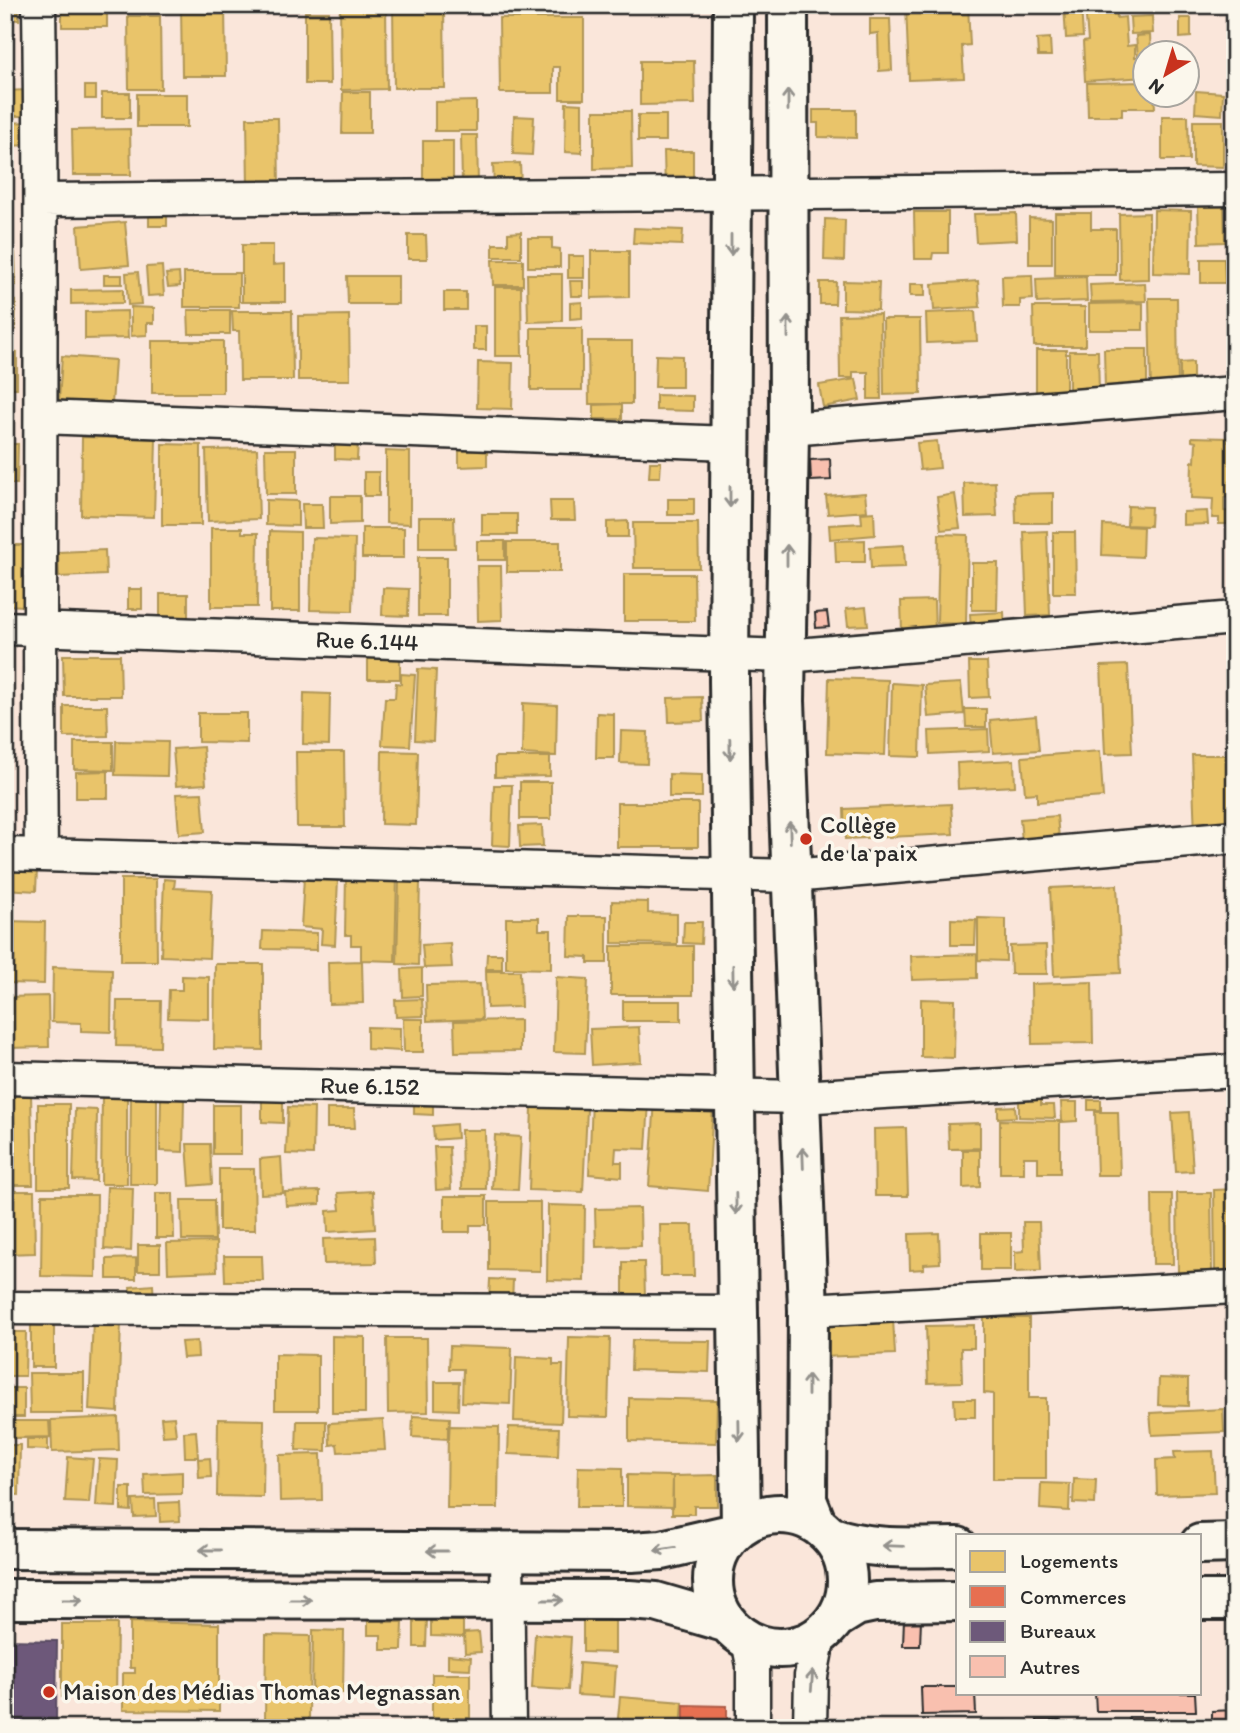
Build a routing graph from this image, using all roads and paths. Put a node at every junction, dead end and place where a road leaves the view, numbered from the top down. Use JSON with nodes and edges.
{"nodes":[{"id":1,"x":39,"y":5,"type":"edge"},
{"id":2,"x":733,"y":5,"type":"edge"},
{"id":3,"x":788,"y":5,"type":"edge"},
{"id":4,"x":1235,"y":189,"type":"edge"},
{"id":5,"x":787,"y":193,"type":"junction"},
{"id":6,"x":732,"y":194,"type":"junction"},
{"id":7,"x":42,"y":200,"type":"junction"},
{"id":8,"x":1235,"y":393,"type":"edge"},
{"id":9,"x":41,"y":417,"type":"junction"},
{"id":10,"x":789,"y":429,"type":"junction"},
{"id":11,"x":730,"y":443,"type":"junction"},
{"id":12,"x":1235,"y":618,"type":"edge"},
{"id":13,"x":5,"y":628,"type":"edge"},
{"id":14,"x":39,"y":629,"type":"junction"},
{"id":15,"x":729,"y":654,"type":"junction"},
{"id":16,"x":786,"y":656,"type":"junction"},
{"id":17,"x":1235,"y":837,"type":"edge"},
{"id":18,"x":5,"y":854,"type":"edge"},
{"id":19,"x":41,"y":855,"type":"junction"},
{"id":20,"x":732,"y":876,"type":"junction"},
{"id":21,"x":792,"y":876,"type":"junction"},
{"id":22,"x":1235,"y":1071,"type":"edge"},
{"id":23,"x":5,"y":1078,"type":"edge"},
{"id":24,"x":735,"y":1095,"type":"junction"},
{"id":25,"x":800,"y":1097,"type":"junction"},
{"id":26,"x":1235,"y":1287,"type":"edge"},
{"id":27,"x":5,"y":1308,"type":"edge"},
{"id":28,"x":808,"y":1310,"type":"junction"},
{"id":29,"x":738,"y":1312,"type":"junction"},
{"id":30,"x":736,"y":1530,"type":"junction"},
{"id":31,"x":823,"y":1530,"type":"junction"},
{"id":32,"x":1202,"y":1544,"type":"edge"},
{"id":33,"x":1235,"y":1544,"type":"edge"},
{"id":34,"x":956,"y":1547,"type":"edge"},
{"id":35,"x":5,"y":1549,"type":"edge"},
{"id":36,"x":507,"y":1551,"type":"junction"},
{"id":37,"x":5,"y":1600,"type":"edge"},
{"id":38,"x":507,"y":1600,"type":"junction"},
{"id":39,"x":1202,"y":1600,"type":"edge"},
{"id":40,"x":1235,"y":1600,"type":"edge"},
{"id":41,"x":956,"y":1601,"type":"edge"},
{"id":42,"x":827,"y":1627,"type":"junction"},
{"id":43,"x":738,"y":1632,"type":"junction"},
{"id":44,"x":509,"y":1728,"type":"edge"},
{"id":45,"x":753,"y":1728,"type":"edge"},
{"id":46,"x":810,"y":1728,"type":"edge"}],
"edges":[{"from":1,"to":7,"type":"street"},
{"from":2,"to":6,"type":"main road"},
{"from":5,"to":3,"type":"main road","one_way":true},
{"from":4,"to":5,"type":"street"},
{"from":5,"to":6,"type":"street"},
{"from":10,"to":5,"type":"main road","one_way":true},
{"from":6,"to":7,"type":"street"},
{"from":6,"to":11,"type":"main road","one_way":true},
{"from":7,"to":9,"type":"street"},
{"from":8,"to":10,"type":"street"},
{"from":9,"to":11,"type":"street"},
{"from":9,"to":14,"type":"street"},
{"from":16,"to":10,"type":"main road","one_way":true},
{"from":11,"to":15,"type":"main road","one_way":true},
{"from":12,"to":16,"type":"street","name":"Rue 6.144"},
{"from":13,"to":14,"type":"street","name":"Rue 6.144"},
{"from":14,"to":15,"type":"street","name":"Rue 6.144"},
{"from":14,"to":19,"type":"street"},
{"from":15,"to":16,"type":"street","name":"Rue 6.144"},
{"from":15,"to":20,"type":"main road","one_way":true},
{"from":21,"to":16,"type":"main road","one_way":true},
{"from":17,"to":21,"type":"street"},
{"from":18,"to":19,"type":"street"},
{"from":19,"to":20,"type":"street"},
{"from":20,"to":21,"type":"street"},
{"from":20,"to":24,"type":"main road","one_way":true},
{"from":21,"to":25,"type":"main road"},
{"from":22,"to":25,"type":"street","name":"Rue 6.152"},
{"from":23,"to":24,"type":"street","name":"Rue 6.152"},
{"from":24,"to":25,"type":"street","name":"Rue 6.152"},
{"from":24,"to":29,"type":"main road","one_way":true},
{"from":28,"to":25,"type":"main road","one_way":true},
{"from":26,"to":28,"type":"street"},
{"from":27,"to":29,"type":"street"},
{"from":31,"to":28,"type":"main road","one_way":true},
{"from":29,"to":30,"type":"main road","one_way":true},
{"from":30,"to":31,"type":"main road"},
{"from":30,"to":36,"type":"main road","one_way":true},
{"from":30,"to":43,"type":"main road"},
{"from":34,"to":31,"type":"main road","one_way":true},
{"from":31,"to":42,"type":"main road"},
{"from":32,"to":33,"type":"main road"},
{"from":36,"to":35,"type":"main road","one_way":true},
{"from":36,"to":38,"type":"street"},
{"from":37,"to":38,"type":"main road","one_way":true},
{"from":38,"to":43,"type":"main road","one_way":true},
{"from":38,"to":44,"type":"street"},
{"from":39,"to":40,"type":"main road"},
{"from":41,"to":42,"type":"main road"},
{"from":42,"to":43,"type":"main road"},
{"from":46,"to":42,"type":"street","one_way":true},
{"from":43,"to":45,"type":"street"}]}
